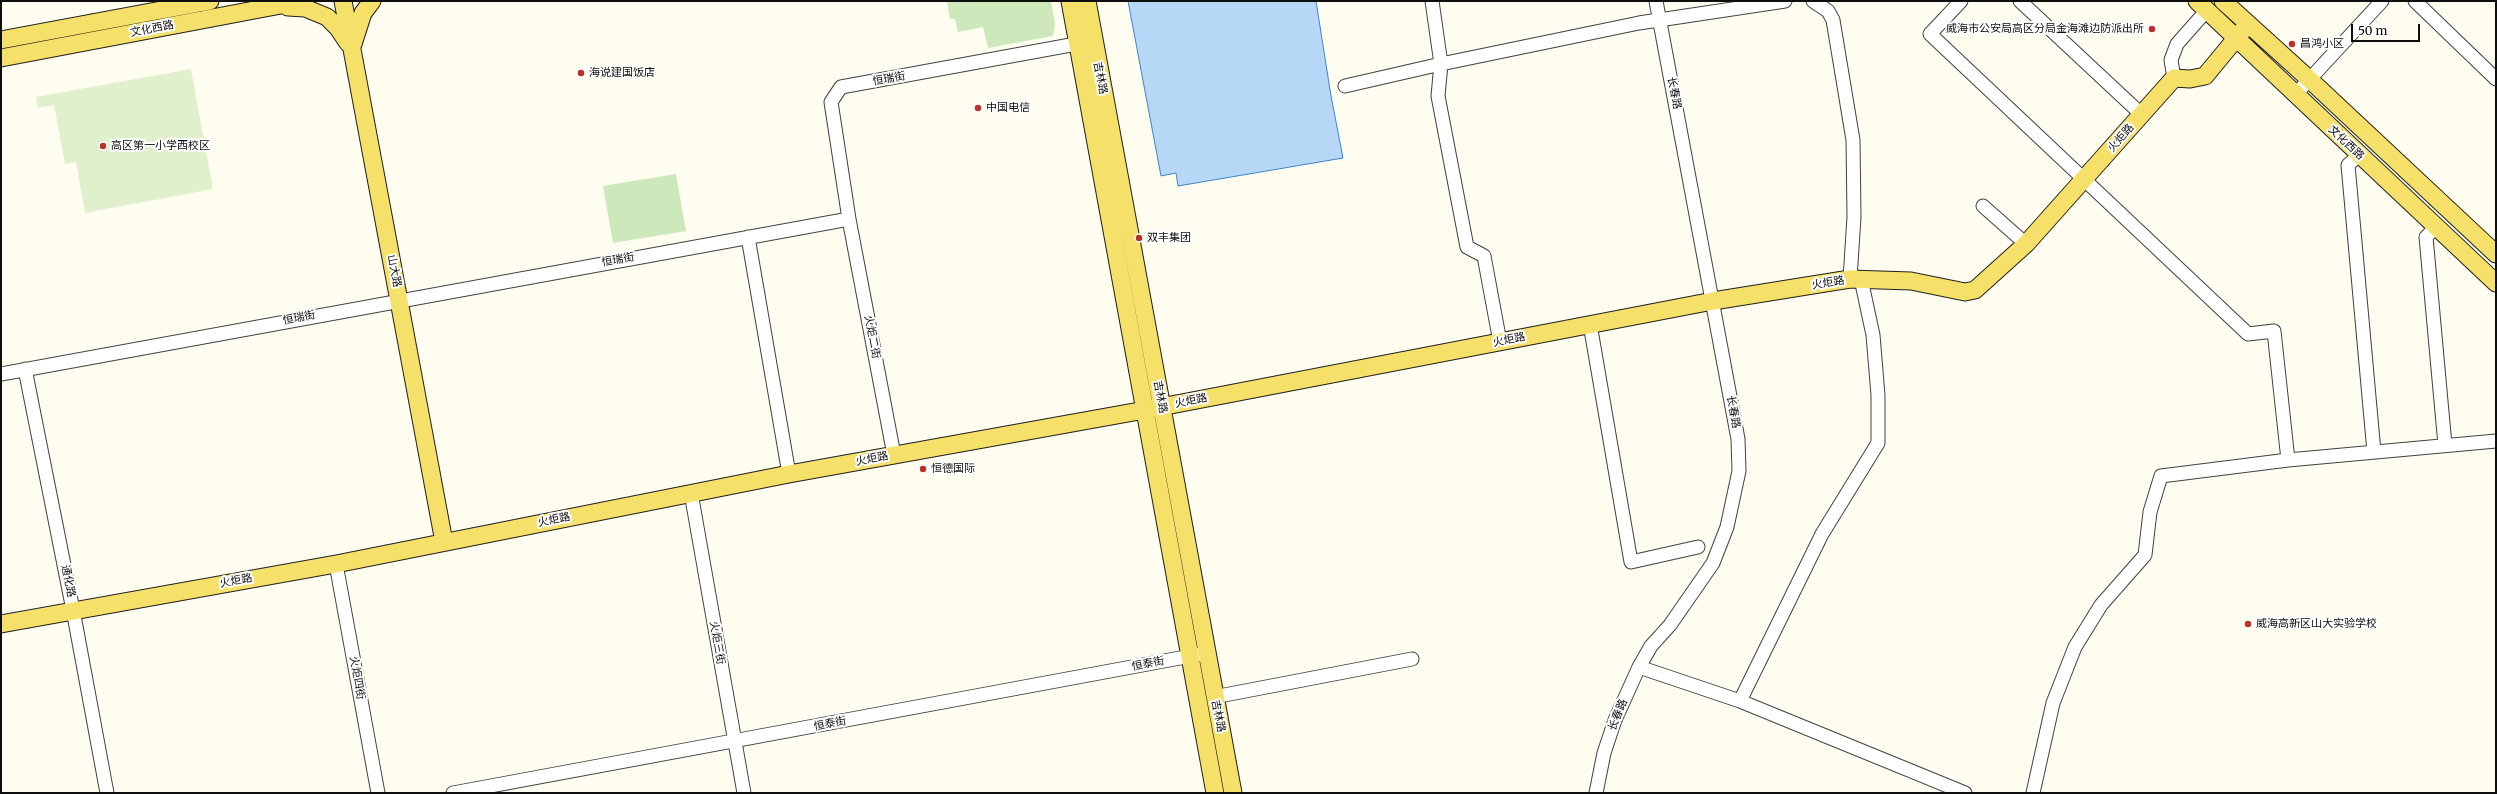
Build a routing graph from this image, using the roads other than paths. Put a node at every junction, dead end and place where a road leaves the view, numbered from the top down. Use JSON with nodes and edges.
{"nodes":[{"id":1,"x":210,"y":1,"type":"edge"},
{"id":2,"x":302,"y":1,"type":"edge"},
{"id":3,"x":343,"y":1,"type":"edge"},
{"id":4,"x":372,"y":1,"type":"edge"},
{"id":5,"x":1070,"y":1,"type":"edge"},
{"id":6,"x":1086,"y":1,"type":"edge"},
{"id":7,"x":1432,"y":1,"type":"edge"},
{"id":8,"x":1656,"y":1,"type":"edge"},
{"id":9,"x":1786,"y":1,"type":"edge"},
{"id":10,"x":1813,"y":1,"type":"edge"},
{"id":11,"x":1961,"y":1,"type":"edge"},
{"id":12,"x":2020,"y":1,"type":"edge"},
{"id":13,"x":2222,"y":1,"type":"edge"},
{"id":14,"x":2382,"y":1,"type":"edge"},
{"id":15,"x":2415,"y":1,"type":"edge"},
{"id":16,"x":2202,"y":5,"type":"edge"},
{"id":17,"x":268,"y":8,"type":"junction"},
{"id":18,"x":1660,"y":22,"type":"junction"},
{"id":19,"x":2248,"y":24,"type":"junction"},
{"id":20,"x":2236,"y":38,"type":"junction"},
{"id":21,"x":1,"y":40,"type":"edge"},
{"id":22,"x":1085,"y":42,"type":"junction"},
{"id":23,"x":352,"y":50,"type":"junction"},
{"id":24,"x":1,"y":58,"type":"edge"},
{"id":25,"x":1441,"y":64,"type":"junction"},
{"id":26,"x":2174,"y":78,"type":"junction"},
{"id":27,"x":2309,"y":79,"type":"junction"},
{"id":28,"x":2496,"y":79,"type":"edge"},
{"id":29,"x":1345,"y":86,"type":"dead end"},
{"id":30,"x":2295,"y":95,"type":"junction"},
{"id":31,"x":2141,"y":114,"type":"junction"},
{"id":32,"x":2359,"y":155,"type":"junction"},
{"id":33,"x":2085,"y":180,"type":"junction"},
{"id":34,"x":1983,"y":206,"type":"dead end"},
{"id":35,"x":849,"y":219,"type":"junction"},
{"id":36,"x":2436,"y":227,"type":"junction"},
{"id":37,"x":748,"y":237,"type":"junction"},
{"id":38,"x":2026,"y":244,"type":"junction"},
{"id":39,"x":2496,"y":254,"type":"edge"},
{"id":40,"x":1855,"y":279,"type":"junction"},
{"id":41,"x":2496,"y":283,"type":"edge"},
{"id":42,"x":399,"y":300,"type":"junction"},
{"id":43,"x":1713,"y":301,"type":"junction"},
{"id":44,"x":1590,"y":324,"type":"junction"},
{"id":45,"x":1500,"y":342,"type":"junction"},
{"id":46,"x":25,"y":369,"type":"junction"},
{"id":47,"x":1,"y":374,"type":"edge"},
{"id":48,"x":1153,"y":409,"type":"junction"},
{"id":49,"x":2496,"y":442,"type":"edge"},
{"id":50,"x":2445,"y":445,"type":"junction"},
{"id":51,"x":2374,"y":452,"type":"junction"},
{"id":52,"x":894,"y":455,"type":"junction"},
{"id":53,"x":2288,"y":460,"type":"junction"},
{"id":54,"x":789,"y":474,"type":"junction"},
{"id":55,"x":692,"y":493,"type":"junction"},
{"id":56,"x":444,"y":542,"type":"junction"},
{"id":57,"x":1698,"y":548,"type":"dead end"},
{"id":58,"x":336,"y":564,"type":"junction"},
{"id":59,"x":73,"y":610,"type":"junction"},
{"id":60,"x":1,"y":624,"type":"edge"},
{"id":61,"x":1206,"y":653,"type":"junction"},
{"id":62,"x":1189,"y":657,"type":"junction"},
{"id":63,"x":1412,"y":659,"type":"dead end"},
{"id":64,"x":1639,"y":667,"type":"junction"},
{"id":65,"x":1214,"y":697,"type":"junction"},
{"id":66,"x":1740,"y":700,"type":"junction"},
{"id":67,"x":734,"y":742,"type":"junction"},
{"id":68,"x":106,"y":793,"type":"edge"},
{"id":69,"x":378,"y":793,"type":"edge"},
{"id":70,"x":453,"y":793,"type":"edge"},
{"id":71,"x":744,"y":793,"type":"edge"},
{"id":72,"x":1215,"y":793,"type":"edge"},
{"id":73,"x":1233,"y":793,"type":"edge"},
{"id":74,"x":1596,"y":793,"type":"edge"},
{"id":75,"x":1965,"y":793,"type":"edge"},
{"id":76,"x":2033,"y":793,"type":"edge"}],
"edges":[{"from":1,"to":21,"type":"main road","name":"文化西路"},
{"from":2,"to":17,"type":"main road","name":"文化西路"},
{"from":3,"to":23,"type":"main road","name":"山大路"},
{"from":4,"to":23,"type":"main road"},
{"from":5,"to":22,"type":"main road","name":"吉林路"},
{"from":6,"to":22,"type":"main road","name":"吉林路"},
{"from":7,"to":25,"type":"street"},
{"from":8,"to":18,"type":"street","name":"长春路"},
{"from":9,"to":18,"type":"street"},
{"from":10,"to":40,"type":"street"},
{"from":11,"to":33,"type":"street"},
{"from":12,"to":31,"type":"street"},
{"from":13,"to":19,"type":"main road","name":"文化西路"},
{"from":14,"to":27,"type":"street"},
{"from":15,"to":28,"type":"street"},
{"from":16,"to":20,"type":"main road","name":"文化西路"},
{"from":16,"to":26,"type":"street"},
{"from":17,"to":23,"type":"main road"},
{"from":17,"to":24,"type":"main road","name":"文化西路"},
{"from":18,"to":25,"type":"street"},
{"from":18,"to":43,"type":"street","name":"长春路"},
{"from":19,"to":20,"type":"main road"},
{"from":19,"to":27,"type":"main road","name":"文化西路"},
{"from":20,"to":26,"type":"main road"},
{"from":20,"to":30,"type":"main road","name":"文化西路"},
{"from":22,"to":35,"type":"street","name":"恒瑞街"},
{"from":22,"to":48,"type":"main road","name":"吉林路"},
{"from":23,"to":42,"type":"main road","name":"山大路"},
{"from":25,"to":29,"type":"street"},
{"from":25,"to":45,"type":"street"},
{"from":26,"to":31,"type":"main road","name":"火炬路"},
{"from":27,"to":30,"type":"street"},
{"from":27,"to":39,"type":"main road","name":"文化西路"},
{"from":30,"to":32,"type":"main road","name":"文化西路"},
{"from":31,"to":33,"type":"main road","name":"火炬路"},
{"from":32,"to":36,"type":"main road","name":"文化西路"},
{"from":32,"to":51,"type":"street"},
{"from":33,"to":38,"type":"main road","name":"火炬路"},
{"from":33,"to":53,"type":"street"},
{"from":34,"to":38,"type":"street"},
{"from":35,"to":37,"type":"street","name":"恒瑞街"},
{"from":35,"to":52,"type":"street","name":"火炬二街"},
{"from":36,"to":41,"type":"main road","name":"文化西路"},
{"from":36,"to":50,"type":"street"},
{"from":37,"to":42,"type":"street","name":"恒瑞街"},
{"from":37,"to":54,"type":"street"},
{"from":38,"to":40,"type":"main road","name":"火炬路"},
{"from":40,"to":43,"type":"main road","name":"火炬路"},
{"from":40,"to":66,"type":"street"},
{"from":42,"to":46,"type":"street","name":"恒瑞街"},
{"from":42,"to":56,"type":"main road","name":"山大路"},
{"from":43,"to":44,"type":"main road","name":"火炬路"},
{"from":43,"to":64,"type":"street","name":"长春路"},
{"from":44,"to":45,"type":"main road","name":"火炬路"},
{"from":44,"to":57,"type":"street"},
{"from":45,"to":48,"type":"main road","name":"火炬路"},
{"from":46,"to":47,"type":"street","name":"恒瑞街"},
{"from":46,"to":59,"type":"street","name":"通化路"},
{"from":48,"to":52,"type":"main road","name":"火炬路"},
{"from":48,"to":61,"type":"main road","name":"吉林路"},
{"from":48,"to":62,"type":"main road","name":"吉林路"},
{"from":49,"to":50,"type":"street"},
{"from":50,"to":51,"type":"street"},
{"from":51,"to":53,"type":"street"},
{"from":52,"to":54,"type":"main road","name":"火炬路"},
{"from":53,"to":76,"type":"street"},
{"from":54,"to":55,"type":"main road","name":"火炬路"},
{"from":55,"to":56,"type":"main road","name":"火炬路"},
{"from":55,"to":67,"type":"street","name":"火炬三街"},
{"from":56,"to":58,"type":"main road","name":"火炬路"},
{"from":58,"to":59,"type":"main road","name":"火炬路"},
{"from":58,"to":69,"type":"street","name":"火炬四街"},
{"from":59,"to":60,"type":"main road","name":"火炬路"},
{"from":59,"to":68,"type":"street","name":"通化路"},
{"from":61,"to":62,"type":"street","name":"恒泰街"},
{"from":61,"to":65,"type":"main road","name":"吉林路"},
{"from":62,"to":67,"type":"street","name":"恒泰街"},
{"from":62,"to":72,"type":"main road","name":"吉林路"},
{"from":63,"to":65,"type":"street"},
{"from":64,"to":66,"type":"street"},
{"from":64,"to":74,"type":"street","name":"长春路"},
{"from":65,"to":73,"type":"main road","name":"吉林路"},
{"from":66,"to":75,"type":"street"},
{"from":67,"to":70,"type":"street","name":"恒泰街"},
{"from":67,"to":71,"type":"street","name":"火炬三街"}]}
